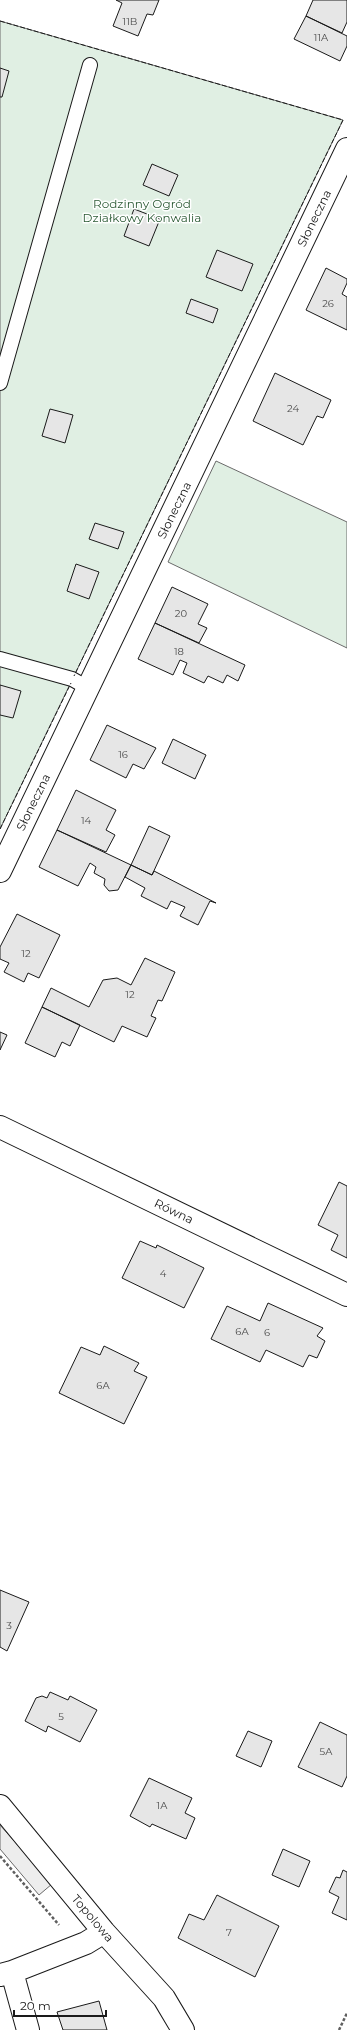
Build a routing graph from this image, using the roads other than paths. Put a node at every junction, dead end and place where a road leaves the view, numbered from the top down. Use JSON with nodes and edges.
{"nodes":[{"id":1,"x":90,"y":65,"type":"dead end"},
{"id":2,"x":347,"y":149,"type":"edge"},
{"id":3,"x":0,"y":383,"type":"edge"},
{"id":4,"x":0,"y":659,"type":"edge"},
{"id":5,"x":88,"y":688,"type":"junction"},
{"id":6,"x":0,"y":871,"type":"edge"},
{"id":7,"x":0,"y":1127,"type":"edge"},
{"id":8,"x":347,"y":1295,"type":"edge"},
{"id":9,"x":0,"y":1806,"type":"edge"},
{"id":10,"x":104,"y":1932,"type":"junction"},
{"id":11,"x":6,"y":1974,"type":"edge"},
{"id":12,"x":28,"y":2030,"type":"edge"},
{"id":13,"x":183,"y":2030,"type":"edge"}],
"edges":[{"from":1,"to":3,"type":"lane"},
{"from":2,"to":5,"type":"street","name":"Słoneczna"},
{"from":4,"to":5,"type":"lane"},
{"from":5,"to":6,"type":"street","name":"Słoneczna"},
{"from":7,"to":8,"type":"street","name":"Równa"},
{"from":9,"to":10,"type":"street","name":"Topolowa"},
{"from":10,"to":11,"type":"street"},
{"from":10,"to":13,"type":"street","name":"Topolowa"},
{"from":11,"to":12,"type":"street"}]}
